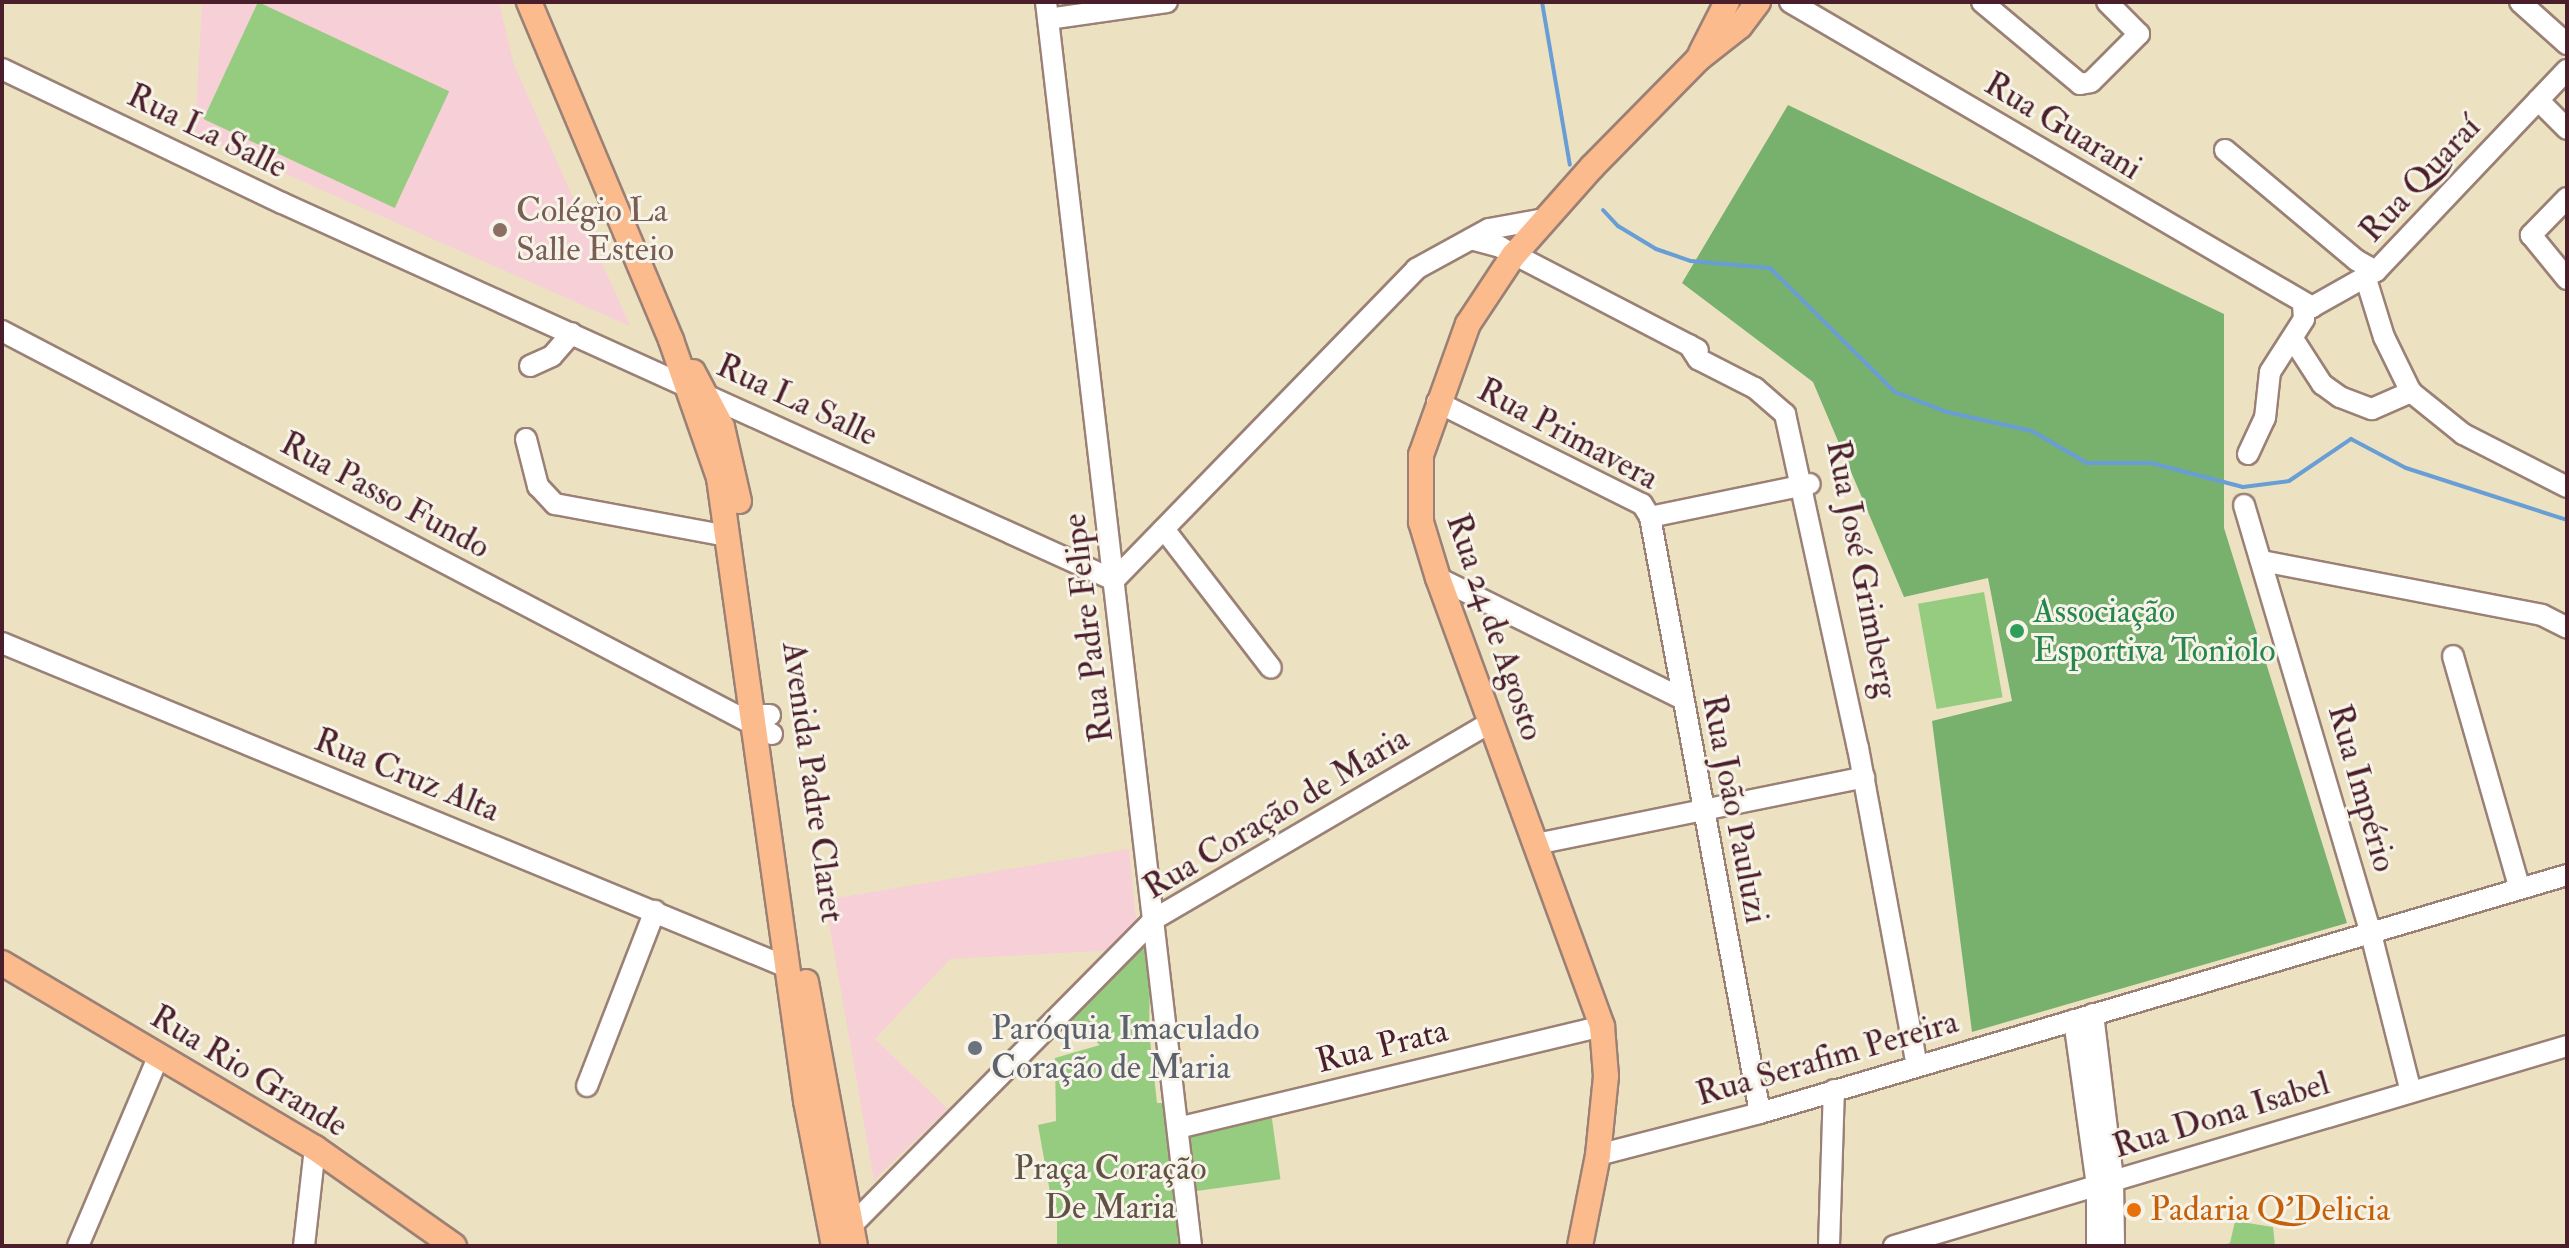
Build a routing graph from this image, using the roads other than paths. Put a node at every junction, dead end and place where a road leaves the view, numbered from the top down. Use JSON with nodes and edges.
{"nodes":[{"id":1,"x":529,"y":2,"type":"edge"},
{"id":2,"x":1167,"y":2,"type":"edge"},
{"id":3,"x":1727,"y":2,"type":"edge"},
{"id":4,"x":1758,"y":2,"type":"edge"},
{"id":5,"x":1790,"y":2,"type":"edge"},
{"id":6,"x":1982,"y":2,"type":"edge"},
{"id":7,"x":2107,"y":2,"type":"edge"},
{"id":8,"x":2520,"y":2,"type":"edge"},
{"id":9,"x":1047,"y":10,"type":"edge"},
{"id":10,"x":2567,"y":44,"type":"edge"},
{"id":11,"x":1698,"y":59,"type":"junction"},
{"id":12,"x":2,"y":69,"type":"edge"},
{"id":13,"x":2567,"y":70,"type":"edge"},
{"id":14,"x":2538,"y":100,"type":"junction"},
{"id":15,"x":2567,"y":129,"type":"edge"},
{"id":16,"x":2225,"y":150,"type":"dead end"},
{"id":17,"x":2567,"y":198,"type":"edge"},
{"id":18,"x":1544,"y":219,"type":"junction"},
{"id":19,"x":1471,"y":239,"type":"junction"},
{"id":20,"x":1513,"y":256,"type":"junction"},
{"id":21,"x":2371,"y":275,"type":"junction"},
{"id":22,"x":2567,"y":279,"type":"edge"},
{"id":23,"x":2303,"y":306,"type":"junction"},
{"id":24,"x":565,"y":330,"type":"junction"},
{"id":25,"x":2,"y":331,"type":"edge"},
{"id":26,"x":2293,"y":339,"type":"junction"},
{"id":27,"x":671,"y":340,"type":"junction"},
{"id":28,"x":528,"y":359,"type":"dead end"},
{"id":29,"x":685,"y":383,"type":"junction"},
{"id":30,"x":2411,"y":392,"type":"junction"},
{"id":31,"x":708,"y":396,"type":"junction"},
{"id":32,"x":1437,"y":402,"type":"junction"},
{"id":33,"x":526,"y":439,"type":"dead end"},
{"id":34,"x":2248,"y":454,"type":"dead end"},
{"id":35,"x":1805,"y":486,"type":"junction"},
{"id":36,"x":2567,"y":487,"type":"edge"},
{"id":37,"x":2244,"y":505,"type":"dead end"},
{"id":38,"x":1650,"y":517,"type":"junction"},
{"id":39,"x":1164,"y":529,"type":"junction"},
{"id":40,"x":728,"y":536,"type":"junction"},
{"id":41,"x":2262,"y":561,"type":"junction"},
{"id":42,"x":1438,"y":578,"type":"junction"},
{"id":43,"x":1114,"y":580,"type":"junction"},
{"id":44,"x":2567,"y":628,"type":"edge"},
{"id":45,"x":2,"y":643,"type":"edge"},
{"id":46,"x":2453,"y":656,"type":"dead end"},
{"id":47,"x":1271,"y":668,"type":"dead end"},
{"id":48,"x":1681,"y":698,"type":"junction"},
{"id":49,"x":758,"y":721,"type":"junction"},
{"id":50,"x":1490,"y":723,"type":"junction"},
{"id":51,"x":769,"y":770,"type":"junction"},
{"id":52,"x":1864,"y":777,"type":"junction"},
{"id":53,"x":1704,"y":808,"type":"junction"},
{"id":54,"x":1536,"y":844,"type":"junction"},
{"id":55,"x":2567,"y":875,"type":"edge"},
{"id":56,"x":2520,"y":889,"type":"junction"},
{"id":57,"x":655,"y":911,"type":"junction"},
{"id":58,"x":1156,"y":918,"type":"junction"},
{"id":59,"x":2370,"y":930,"type":"junction"},
{"id":60,"x":2,"y":963,"type":"edge"},
{"id":61,"x":787,"y":967,"type":"junction"},
{"id":62,"x":2083,"y":1017,"type":"junction"},
{"id":63,"x":1602,"y":1026,"type":"junction"},
{"id":64,"x":2567,"y":1046,"type":"edge"},
{"id":65,"x":159,"y":1055,"type":"junction"},
{"id":66,"x":1917,"y":1066,"type":"junction"},
{"id":67,"x":587,"y":1086,"type":"dead end"},
{"id":68,"x":1834,"y":1090,"type":"junction"},
{"id":69,"x":2411,"y":1092,"type":"junction"},
{"id":70,"x":1760,"y":1113,"type":"junction"},
{"id":71,"x":1178,"y":1128,"type":"junction"},
{"id":72,"x":315,"y":1148,"type":"junction"},
{"id":73,"x":1598,"y":1155,"type":"junction"},
{"id":74,"x":2105,"y":1183,"type":"junction"},
{"id":75,"x":843,"y":1240,"type":"edge"},
{"id":76,"x":78,"y":1246,"type":"edge"},
{"id":77,"x":304,"y":1246,"type":"edge"},
{"id":78,"x":454,"y":1246,"type":"edge"},
{"id":79,"x":1191,"y":1246,"type":"edge"},
{"id":80,"x":1580,"y":1246,"type":"edge"},
{"id":81,"x":1829,"y":1246,"type":"edge"},
{"id":82,"x":1894,"y":1246,"type":"edge"},
{"id":83,"x":2097,"y":1246,"type":"edge"},
{"id":84,"x":2114,"y":1246,"type":"edge"}],
"edges":[{"from":1,"to":27,"type":"main road","name":"Avenida Padre Claret"},
{"from":2,"to":9,"type":"street"},
{"from":3,"to":11,"type":"main road","name":"Rua 24 de Agosto"},
{"from":4,"to":11,"type":"main road","name":"Rua 24 de Agosto"},
{"from":5,"to":23,"type":"street","name":"Rua Guarani"},
{"from":6,"to":7,"type":"street"},
{"from":8,"to":10,"type":"street"},
{"from":9,"to":43,"type":"street","name":"Rua Padre Felipe"},
{"from":11,"to":18,"type":"main road","name":"Rua 24 de Agosto"},
{"from":12,"to":24,"type":"street","name":"Rua La Salle"},
{"from":13,"to":14,"type":"street","name":"Rua Quaraí"},
{"from":14,"to":15,"type":"street"},
{"from":14,"to":21,"type":"street","name":"Rua Quaraí"},
{"from":16,"to":21,"type":"street"},
{"from":17,"to":22,"type":"street"},
{"from":18,"to":19,"type":"street"},
{"from":18,"to":20,"type":"main road","name":"Rua 24 de Agosto"},
{"from":19,"to":20,"type":"street"},
{"from":19,"to":39,"type":"street"},
{"from":20,"to":32,"type":"main road","name":"Rua 24 de Agosto"},
{"from":20,"to":35,"type":"street","name":"Rua José Grimberg"},
{"from":21,"to":23,"type":"street","name":"Rua Quaraí"},
{"from":21,"to":30,"type":"street"},
{"from":23,"to":26,"type":"street"},
{"from":24,"to":28,"type":"street"},
{"from":24,"to":29,"type":"street","name":"Rua La Salle"},
{"from":25,"to":49,"type":"street","name":"Rua Passo Fundo"},
{"from":26,"to":30,"type":"street"},
{"from":26,"to":34,"type":"street"},
{"from":27,"to":29,"type":"main road","name":"Avenida Padre Claret"},
{"from":27,"to":31,"type":"main road","name":"Avenida Padre Claret"},
{"from":29,"to":31,"type":"street","name":"Rua La Salle"},
{"from":29,"to":40,"type":"main road","name":"Avenida Padre Claret"},
{"from":30,"to":36,"type":"street"},
{"from":31,"to":43,"type":"street","name":"Rua La Salle"},
{"from":31,"to":49,"type":"main road","name":"Avenida Padre Claret"},
{"from":32,"to":38,"type":"street","name":"Rua Primavera"},
{"from":32,"to":42,"type":"main road","name":"Rua 24 de Agosto"},
{"from":33,"to":40,"type":"street"},
{"from":35,"to":38,"type":"street","name":"Rua Primavera"},
{"from":35,"to":52,"type":"street","name":"Rua José Grimberg"},
{"from":37,"to":41,"type":"street","name":"Rua Império"},
{"from":38,"to":48,"type":"street","name":"Rua João Pauluzi"},
{"from":39,"to":43,"type":"street"},
{"from":39,"to":47,"type":"street"},
{"from":40,"to":49,"type":"main road","name":"Avenida Padre Claret"},
{"from":41,"to":44,"type":"street"},
{"from":41,"to":59,"type":"street","name":"Rua Império"},
{"from":42,"to":48,"type":"street"},
{"from":42,"to":50,"type":"main road","name":"Rua 24 de Agosto"},
{"from":43,"to":58,"type":"street","name":"Rua Padre Felipe"},
{"from":45,"to":57,"type":"street","name":"Rua Cruz Alta"},
{"from":46,"to":56,"type":"street"},
{"from":48,"to":53,"type":"street","name":"Rua João Pauluzi"},
{"from":49,"to":51,"type":"main road","name":"Avenida Padre Claret"},
{"from":50,"to":54,"type":"main road","name":"Rua 24 de Agosto"},
{"from":50,"to":58,"type":"street","name":"Rua Coração de Maria"},
{"from":51,"to":61,"type":"main road","name":"Avenida Padre Claret"},
{"from":51,"to":75,"type":"main road","name":"Avenida Padre Claret"},
{"from":52,"to":53,"type":"street"},
{"from":52,"to":66,"type":"street","name":"Rua José Grimberg"},
{"from":53,"to":54,"type":"street"},
{"from":53,"to":70,"type":"street","name":"Rua João Pauluzi"},
{"from":54,"to":63,"type":"main road","name":"Rua 24 de Agosto"},
{"from":55,"to":56,"type":"street","name":"Rua Serafim Pereira"},
{"from":56,"to":59,"type":"street","name":"Rua Serafim Pereira"},
{"from":57,"to":61,"type":"street","name":"Rua Cruz Alta"},
{"from":57,"to":67,"type":"street"},
{"from":58,"to":71,"type":"street","name":"Rua Padre Felipe"},
{"from":58,"to":75,"type":"street","name":"Rua Coração de Maria"},
{"from":59,"to":62,"type":"street","name":"Rua Serafim Pereira"},
{"from":59,"to":69,"type":"street","name":"Rua Império"},
{"from":60,"to":65,"type":"main road","name":"Rua Rio Grande"},
{"from":61,"to":75,"type":"main road","name":"Avenida Padre Claret"},
{"from":62,"to":66,"type":"street","name":"Rua Serafim Pereira"},
{"from":62,"to":74,"type":"street"},
{"from":63,"to":71,"type":"street","name":"Rua Prata"},
{"from":63,"to":73,"type":"main road","name":"Rua 24 de Agosto"},
{"from":64,"to":69,"type":"street","name":"Rua Dona Isabel"},
{"from":65,"to":72,"type":"main road","name":"Rua Rio Grande"},
{"from":65,"to":76,"type":"street"},
{"from":66,"to":68,"type":"street","name":"Rua Serafim Pereira"},
{"from":68,"to":70,"type":"street","name":"Rua Serafim Pereira"},
{"from":68,"to":81,"type":"street"},
{"from":69,"to":74,"type":"street","name":"Rua Dona Isabel"},
{"from":70,"to":73,"type":"street","name":"Rua Serafim Pereira"},
{"from":71,"to":79,"type":"street","name":"Rua Padre Felipe"},
{"from":72,"to":77,"type":"street"},
{"from":72,"to":78,"type":"main road","name":"Rua Rio Grande"},
{"from":73,"to":80,"type":"main road","name":"Rua 24 de Agosto"},
{"from":74,"to":82,"type":"street","name":"Rua Dona Isabel"},
{"from":74,"to":83,"type":"street"},
{"from":74,"to":84,"type":"street"}]}
